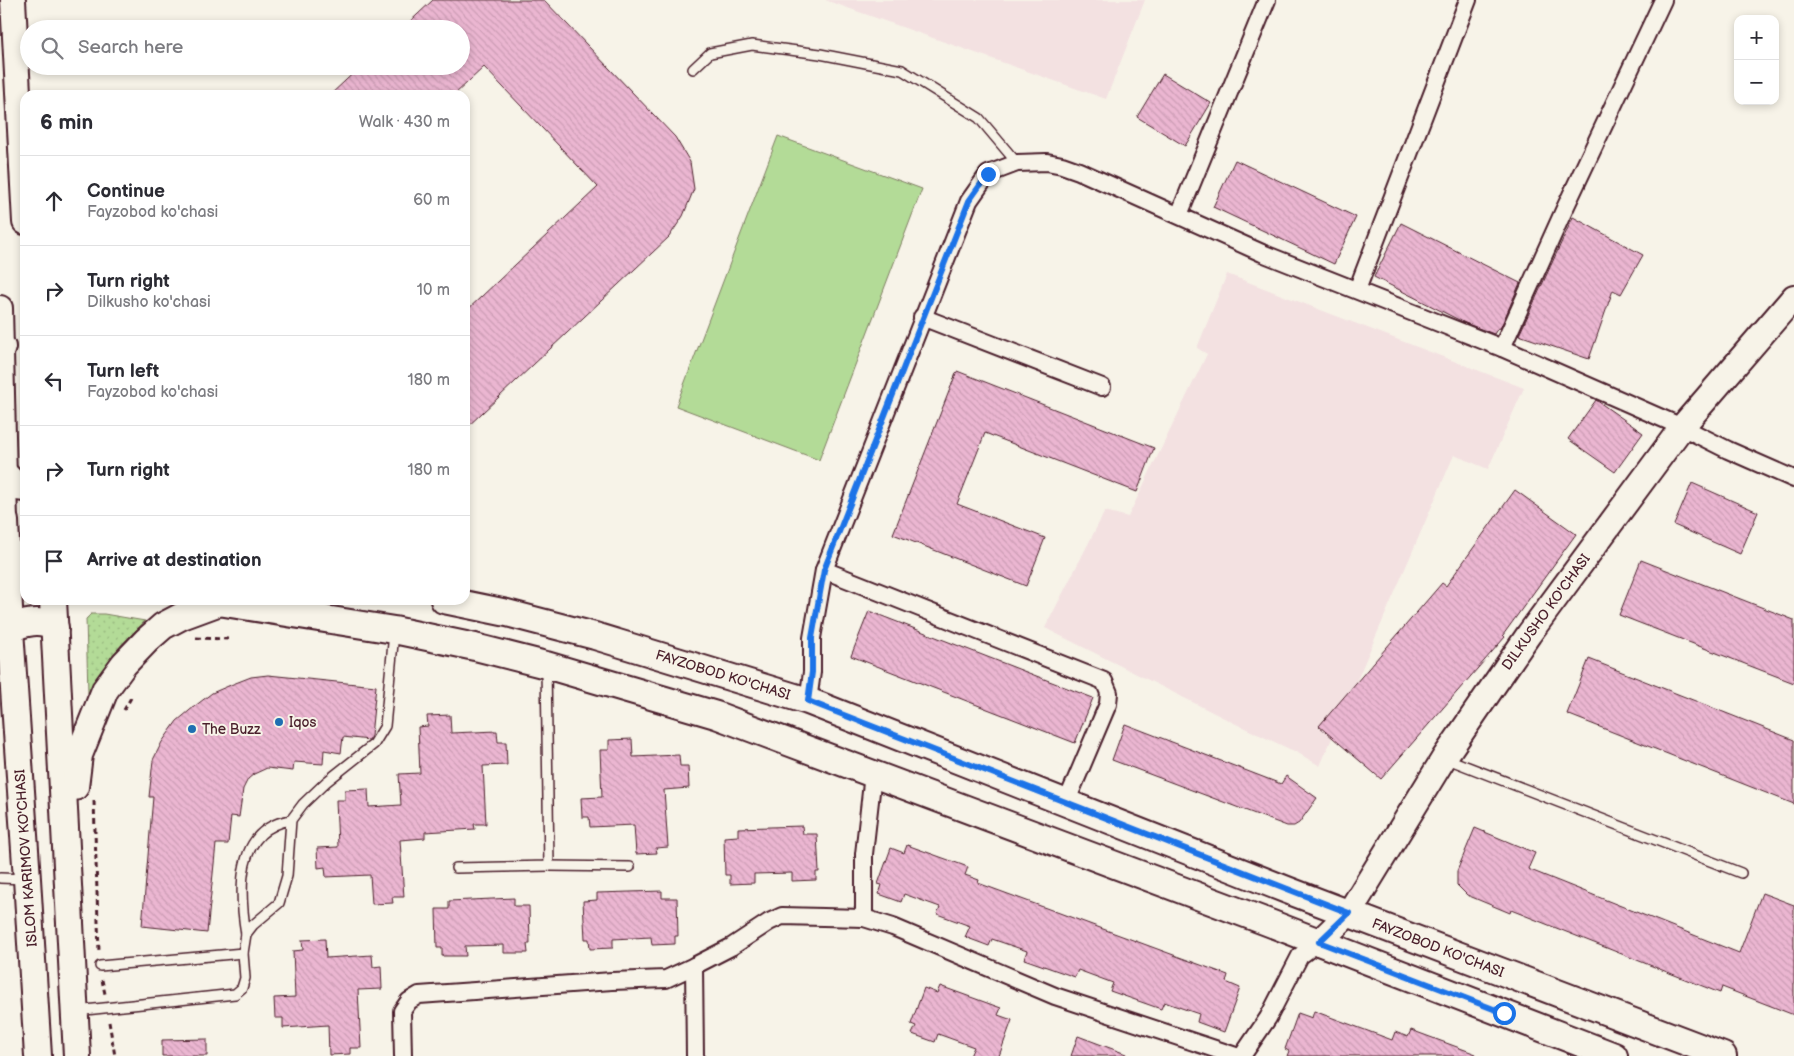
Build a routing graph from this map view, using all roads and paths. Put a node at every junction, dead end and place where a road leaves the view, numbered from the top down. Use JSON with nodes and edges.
{"nodes":[{"id":1,"x":13,"y":0,"type":"edge"},
{"id":2,"x":1267,"y":0,"type":"edge"},
{"id":3,"x":1468,"y":0,"type":"edge"},
{"id":4,"x":1663,"y":0,"type":"edge"},
{"id":5,"x":693,"y":69,"type":"dead end"},
{"id":6,"x":20,"y":130,"type":"edge"},
{"id":7,"x":1018,"y":163,"type":"junction"},
{"id":8,"x":1179,"y":215,"type":"junction"},
{"id":9,"x":1356,"y":290,"type":"junction"},
{"id":10,"x":1794,"y":297,"type":"edge"},
{"id":11,"x":0,"y":308,"type":"edge"},
{"id":12,"x":922,"y":317,"type":"junction"},
{"id":13,"x":1502,"y":348,"type":"junction"},
{"id":14,"x":1,"y":350,"type":"edge"},
{"id":15,"x":1102,"y":387,"type":"dead end"},
{"id":16,"x":1682,"y":427,"type":"junction"},
{"id":17,"x":4,"y":472,"type":"junction"},
{"id":18,"x":1794,"y":479,"type":"edge"},
{"id":19,"x":20,"y":487,"type":"edge"},
{"id":20,"x":10,"y":522,"type":"edge"},
{"id":21,"x":824,"y":570,"type":"junction"},
{"id":22,"x":10,"y":571,"type":"edge"},
{"id":23,"x":53,"y":605,"type":"edge"},
{"id":24,"x":205,"y":605,"type":"edge"},
{"id":25,"x":238,"y":605,"type":"edge"},
{"id":26,"x":468,"y":605,"type":"edge"},
{"id":27,"x":55,"y":628,"type":"junction"},
{"id":28,"x":10,"y":630,"type":"junction"},
{"id":29,"x":394,"y":630,"type":"junction"},
{"id":30,"x":189,"y":638,"type":"dead end"},
{"id":31,"x":228,"y":639,"type":"dead end"},
{"id":32,"x":546,"y":665,"type":"junction"},
{"id":33,"x":134,"y":692,"type":"dead end"},
{"id":34,"x":808,"y":701,"type":"junction"},
{"id":35,"x":120,"y":718,"type":"dead end"},
{"id":36,"x":0,"y":756,"type":"edge"},
{"id":37,"x":1444,"y":758,"type":"junction"},
{"id":38,"x":873,"y":774,"type":"junction"},
{"id":39,"x":94,"y":794,"type":"dead end"},
{"id":40,"x":1066,"y":803,"type":"junction"},
{"id":41,"x":23,"y":812,"type":"junction"},
{"id":42,"x":291,"y":820,"type":"junction"},
{"id":43,"x":67,"y":858,"type":"junction"},
{"id":44,"x":549,"y":866,"type":"junction"},
{"id":45,"x":630,"y":867,"type":"dead end"},
{"id":46,"x":456,"y":868,"type":"dead end"},
{"id":47,"x":1741,"y":873,"type":"dead end"},
{"id":48,"x":0,"y":878,"type":"edge"},
{"id":49,"x":28,"y":879,"type":"junction"},
{"id":50,"x":1349,"y":913,"type":"junction"},
{"id":51,"x":864,"y":918,"type":"junction"},
{"id":52,"x":246,"y":934,"type":"junction"},
{"id":53,"x":1319,"y":942,"type":"junction"},
{"id":54,"x":243,"y":953,"type":"junction"},
{"id":55,"x":100,"y":966,"type":"junction"},
{"id":56,"x":694,"y":966,"type":"junction"},
{"id":57,"x":106,"y":1002,"type":"dead end"},
{"id":58,"x":75,"y":1012,"type":"junction"},
{"id":59,"x":109,"y":1020,"type":"dead end"},
{"id":60,"x":38,"y":1056,"type":"edge"},
{"id":61,"x":77,"y":1056,"type":"edge"},
{"id":62,"x":115,"y":1056,"type":"edge"},
{"id":63,"x":403,"y":1056,"type":"edge"},
{"id":64,"x":695,"y":1056,"type":"edge"},
{"id":65,"x":1236,"y":1056,"type":"edge"},
{"id":66,"x":1242,"y":1056,"type":"edge"},
{"id":67,"x":1614,"y":1056,"type":"edge"},
{"id":68,"x":1723,"y":1056,"type":"edge"}],
"edges":[{"from":1,"to":6,"type":"street"},
{"from":2,"to":8,"type":"street"},
{"from":3,"to":9,"type":"street"},
{"from":4,"to":13,"type":"street"},
{"from":5,"to":7,"type":"lane"},
{"from":7,"to":8,"type":"street"},
{"from":7,"to":12,"type":"street"},
{"from":8,"to":9,"type":"street"},
{"from":9,"to":13,"type":"street"},
{"from":10,"to":16,"type":"street","name":"DILKUSHO KO'CHASI"},
{"from":11,"to":14,"type":"street"},
{"from":12,"to":15,"type":"street"},
{"from":12,"to":21,"type":"street"},
{"from":13,"to":16,"type":"street"},
{"from":14,"to":17,"type":"street"},
{"from":16,"to":18,"type":"street"},
{"from":16,"to":37,"type":"street","name":"DILKUSHO KO'CHASI"},
{"from":17,"to":19,"type":"main road"},
{"from":17,"to":20,"type":"street"},
{"from":20,"to":22,"type":"main road","name":"ISLOM KARIMOV KO'CHASI"},
{"from":21,"to":34,"type":"street"},
{"from":21,"to":40,"type":"street"},
{"from":22,"to":28,"type":"main road","name":"ISLOM KARIMOV KO'CHASI"},
{"from":23,"to":27,"type":"main road"},
{"from":24,"to":43,"type":"main road"},
{"from":25,"to":29,"type":"main road"},
{"from":26,"to":34,"type":"main road","name":"FAYZOBOD KO'CHASI"},
{"from":27,"to":28,"type":"main road"},
{"from":27,"to":43,"type":"main road"},
{"from":28,"to":41,"type":"main road","name":"ISLOM KARIMOV KO'CHASI"},
{"from":29,"to":32,"type":"main road"},
{"from":29,"to":42,"type":"lane"},
{"from":30,"to":31,"type":"path"},
{"from":32,"to":38,"type":"main road"},
{"from":32,"to":44,"type":"lane"},
{"from":33,"to":35,"type":"path"},
{"from":34,"to":40,"type":"main road","name":"FAYZOBOD KO'CHASI"},
{"from":36,"to":41,"type":"main road"},
{"from":37,"to":47,"type":"lane"},
{"from":37,"to":50,"type":"street","name":"DILKUSHO KO'CHASI"},
{"from":38,"to":51,"type":"street"},
{"from":38,"to":53,"type":"main road"},
{"from":39,"to":55,"type":"path"},
{"from":40,"to":50,"type":"main road","name":"FAYZOBOD KO'CHASI"},
{"from":41,"to":49,"type":"main road","name":"ISLOM KARIMOV KO'CHASI"},
{"from":42,"to":52,"type":"lane"},
{"from":42,"to":52,"type":"lane"},
{"from":43,"to":58,"type":"main road"},
{"from":44,"to":45,"type":"lane"},
{"from":44,"to":46,"type":"lane"},
{"from":48,"to":49,"type":"lane"},
{"from":49,"to":60,"type":"main road","name":"ISLOM KARIMOV KO'CHASI"},
{"from":50,"to":53,"type":"street","name":"DILKUSHO KO'CHASI"},
{"from":50,"to":68,"type":"main road","name":"FAYZOBOD KO'CHASI"},
{"from":51,"to":56,"type":"street"},
{"from":51,"to":65,"type":"street"},
{"from":52,"to":54,"type":"lane"},
{"from":53,"to":66,"type":"street"},
{"from":53,"to":67,"type":"main road"},
{"from":54,"to":55,"type":"lane"},
{"from":54,"to":58,"type":"lane"},
{"from":55,"to":57,"type":"path"},
{"from":56,"to":63,"type":"street"},
{"from":56,"to":64,"type":"street"},
{"from":58,"to":61,"type":"main road"},
{"from":59,"to":62,"type":"path"}]}
